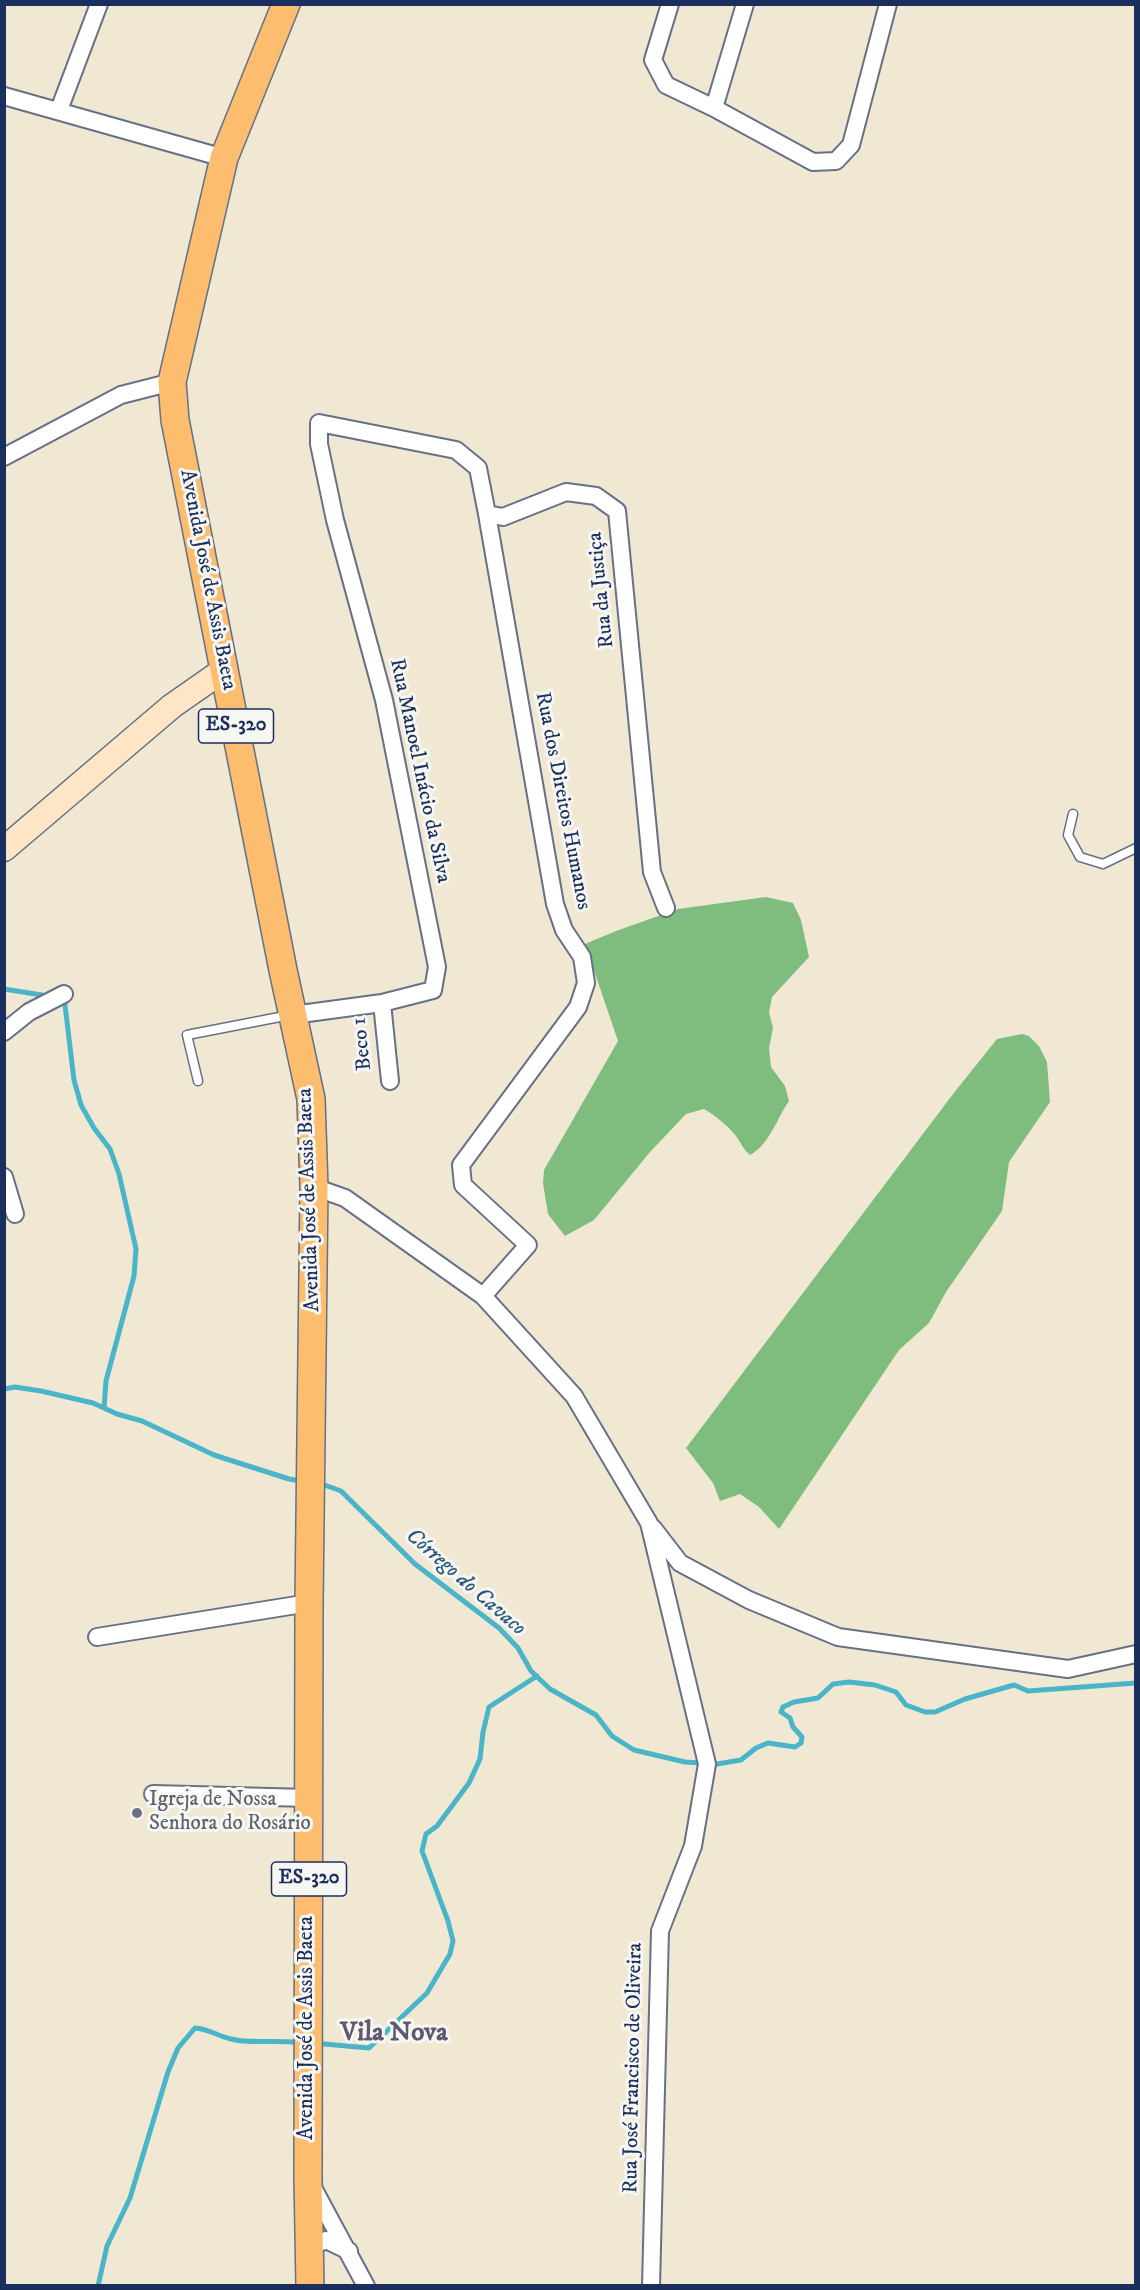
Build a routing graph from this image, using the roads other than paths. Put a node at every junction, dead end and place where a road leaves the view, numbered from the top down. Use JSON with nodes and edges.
{"nodes":[{"id":1,"x":99,"y":4,"type":"edge"},
{"id":2,"x":286,"y":4,"type":"edge"},
{"id":3,"x":670,"y":4,"type":"edge"},
{"id":4,"x":745,"y":4,"type":"edge"},
{"id":5,"x":888,"y":4,"type":"edge"},
{"id":6,"x":4,"y":96,"type":"edge"},
{"id":7,"x":714,"y":108,"type":"junction"},
{"id":8,"x":59,"y":110,"type":"junction"},
{"id":9,"x":224,"y":158,"type":"junction"},
{"id":10,"x":172,"y":382,"type":"junction"},
{"id":11,"x":4,"y":457,"type":"edge"},
{"id":12,"x":487,"y":514,"type":"junction"},
{"id":13,"x":225,"y":669,"type":"junction"},
{"id":14,"x":1072,"y":814,"type":"dead end"},
{"id":15,"x":1136,"y":848,"type":"edge"},
{"id":16,"x":4,"y":849,"type":"edge"},
{"id":17,"x":666,"y":908,"type":"dead end"},
{"id":18,"x":64,"y":994,"type":"dead end"},
{"id":19,"x":382,"y":1003,"type":"junction"},
{"id":20,"x":293,"y":1015,"type":"junction"},
{"id":21,"x":4,"y":1032,"type":"edge"},
{"id":22,"x":198,"y":1081,"type":"dead end"},
{"id":23,"x":390,"y":1081,"type":"dead end"},
{"id":24,"x":4,"y":1177,"type":"edge"},
{"id":25,"x":314,"y":1187,"type":"junction"},
{"id":26,"x":15,"y":1214,"type":"dead end"},
{"id":27,"x":483,"y":1296,"type":"junction"},
{"id":28,"x":649,"y":1523,"type":"junction"},
{"id":29,"x":309,"y":1603,"type":"junction"},
{"id":30,"x":97,"y":1637,"type":"dead end"},
{"id":31,"x":1136,"y":1654,"type":"edge"},
{"id":32,"x":153,"y":1794,"type":"dead end"},
{"id":33,"x":309,"y":1798,"type":"junction"},
{"id":34,"x":308,"y":2178,"type":"junction"},
{"id":35,"x":310,"y":2247,"type":"junction"},
{"id":36,"x":349,"y":2251,"type":"junction"},
{"id":37,"x":310,"y":2286,"type":"edge"},
{"id":38,"x":366,"y":2286,"type":"edge"},
{"id":39,"x":651,"y":2286,"type":"edge"}],
"edges":[{"from":1,"to":8,"type":"street"},
{"from":2,"to":9,"type":"main road","name":"Avenida José de Assis Baeta","number":"ES-320"},
{"from":3,"to":7,"type":"street"},
{"from":4,"to":7,"type":"street"},
{"from":5,"to":7,"type":"street"},
{"from":6,"to":8,"type":"street"},
{"from":8,"to":9,"type":"street"},
{"from":9,"to":10,"type":"main road","name":"Avenida José de Assis Baeta","number":"ES-320"},
{"from":10,"to":11,"type":"street"},
{"from":10,"to":13,"type":"main road","name":"Avenida José de Assis Baeta","number":"ES-320"},
{"from":12,"to":17,"type":"street","name":"Rua da Justiça"},
{"from":12,"to":19,"type":"street","name":"Rua Manoel Inácio da Silva"},
{"from":12,"to":27,"type":"street","name":"Rua dos Direitos Humanos"},
{"from":13,"to":16,"type":"street"},
{"from":13,"to":20,"type":"main road","name":"Avenida José de Assis Baeta","number":"ES-320"},
{"from":14,"to":15,"type":"lane"},
{"from":18,"to":21,"type":"street"},
{"from":19,"to":20,"type":"street","name":"Rua Manoel Inácio da Silva"},
{"from":19,"to":23,"type":"street","name":"Beco 1"},
{"from":20,"to":22,"type":"lane"},
{"from":20,"to":25,"type":"main road","name":"Avenida José de Assis Baeta","number":"ES-320"},
{"from":24,"to":26,"type":"street"},
{"from":25,"to":27,"type":"street","name":"Rua José Francisco de Oliveira"},
{"from":25,"to":29,"type":"main road","name":"Avenida José de Assis Baeta","number":"ES-320"},
{"from":27,"to":28,"type":"street","name":"Rua José Francisco de Oliveira"},
{"from":28,"to":31,"type":"street"},
{"from":28,"to":39,"type":"street","name":"Rua José Francisco de Oliveira"},
{"from":29,"to":30,"type":"street"},
{"from":29,"to":33,"type":"main road","name":"Avenida José de Assis Baeta","number":"ES-320"},
{"from":32,"to":33,"type":"street"},
{"from":33,"to":34,"type":"main road","name":"Avenida José de Assis Baeta","number":"ES-320"},
{"from":34,"to":35,"type":"main road","name":"Avenida José de Assis Baeta","number":"ES-320"},
{"from":34,"to":36,"type":"street"},
{"from":35,"to":36,"type":"street"},
{"from":35,"to":37,"type":"main road","number":"ES-320"},
{"from":36,"to":38,"type":"street"}]}
